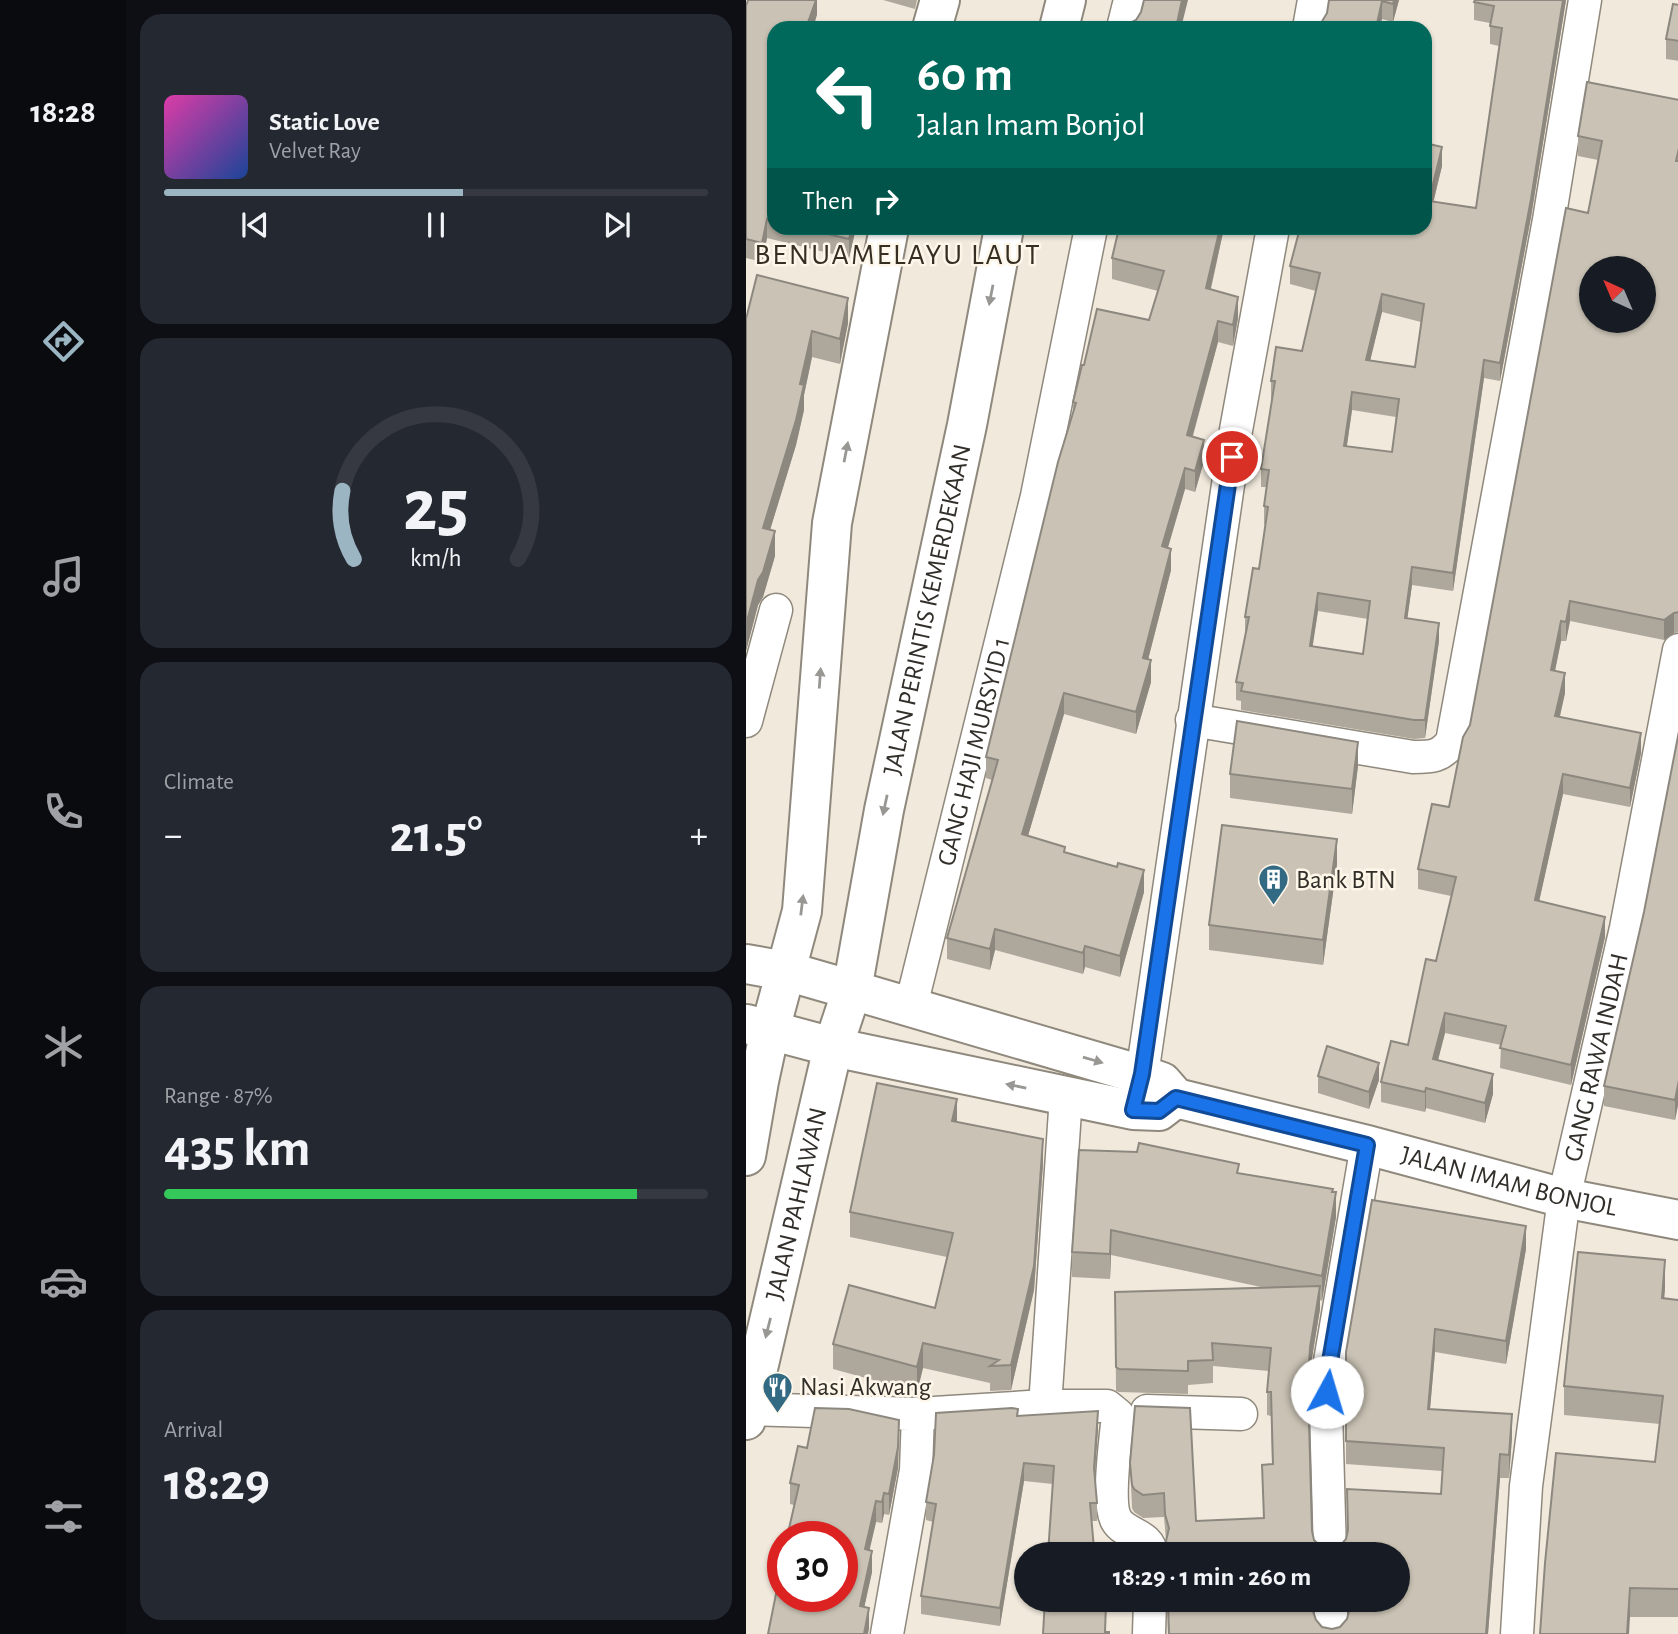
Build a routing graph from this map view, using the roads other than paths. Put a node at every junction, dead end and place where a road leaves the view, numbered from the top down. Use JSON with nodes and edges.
{"nodes":[{"id":1,"x":940,"y":0,"type":"edge"},
{"id":2,"x":1066,"y":0,"type":"edge"},
{"id":3,"x":1130,"y":0,"type":"edge"},
{"id":4,"x":1314,"y":0,"type":"edge"},
{"id":5,"x":1585,"y":0,"type":"edge"},
{"id":6,"x":934,"y":21,"type":"edge"},
{"id":7,"x":1061,"y":21,"type":"edge"},
{"id":8,"x":1125,"y":21,"type":"edge"},
{"id":9,"x":1310,"y":21,"type":"edge"},
{"id":10,"x":888,"y":235,"type":"edge"},
{"id":11,"x":1003,"y":235,"type":"edge"},
{"id":12,"x":1090,"y":235,"type":"edge"},
{"id":13,"x":1272,"y":235,"type":"edge"},
{"id":14,"x":776,"y":610,"type":"dead end"},
{"id":15,"x":1679,"y":650,"type":"edge"},
{"id":16,"x":1192,"y":720,"type":"junction"},
{"id":17,"x":746,"y":721,"type":"edge"},
{"id":18,"x":746,"y":964,"type":"edge"},
{"id":19,"x":786,"y":971,"type":"junction"},
{"id":20,"x":852,"y":990,"type":"junction"},
{"id":21,"x":910,"y":1006,"type":"junction"},
{"id":22,"x":758,"y":1027,"type":"edge"},
{"id":23,"x":833,"y":1047,"type":"junction"},
{"id":24,"x":1137,"y":1092,"type":"junction"},
{"id":25,"x":1066,"y":1096,"type":"junction"},
{"id":26,"x":1367,"y":1145,"type":"junction"},
{"id":27,"x":746,"y":1156,"type":"edge"},
{"id":28,"x":1564,"y":1198,"type":"junction"},
{"id":29,"x":1679,"y":1220,"type":"edge"},
{"id":30,"x":1045,"y":1406,"type":"junction"},
{"id":31,"x":1114,"y":1410,"type":"junction"},
{"id":32,"x":747,"y":1414,"type":"edge"},
{"id":33,"x":918,"y":1414,"type":"junction"},
{"id":34,"x":1241,"y":1414,"type":"dead end"},
{"id":35,"x":1147,"y":1542,"type":"edge"},
{"id":36,"x":1330,"y":1542,"type":"edge"},
{"id":37,"x":1150,"y":1612,"type":"edge"},
{"id":38,"x":1331,"y":1612,"type":"edge"},
{"id":39,"x":887,"y":1634,"type":"edge"},
{"id":40,"x":1149,"y":1634,"type":"edge"},
{"id":41,"x":1331,"y":1634,"type":"edge"},
{"id":42,"x":1517,"y":1634,"type":"edge"}],
"edges":[{"from":1,"to":6,"type":"main road"},
{"from":2,"to":7,"type":"main road"},
{"from":3,"to":8,"type":"street"},
{"from":4,"to":9,"type":"street"},
{"from":5,"to":16,"type":"street"},
{"from":19,"to":10,"type":"main road","one_way":true},
{"from":11,"to":20,"type":"main road","name":"JALAN PERINTIS KEMERDEKAAN","one_way":true},
{"from":12,"to":21,"type":"street","name":"GANG HAJI MURSYID 1"},
{"from":13,"to":16,"type":"street"},
{"from":14,"to":17,"type":"street"},
{"from":15,"to":28,"type":"street","name":"GANG RAWA INDAH"},
{"from":16,"to":24,"type":"street"},
{"from":18,"to":19,"type":"main road","name":"JALAN IMAM BONJOL"},
{"from":19,"to":20,"type":"main road","name":"JALAN IMAM BONJOL"},
{"from":19,"to":22,"type":"main road"},
{"from":20,"to":21,"type":"main road","name":"JALAN IMAM BONJOL"},
{"from":20,"to":23,"type":"main road","name":"JALAN PAHLAWAN"},
{"from":21,"to":24,"type":"main road","name":"JALAN IMAM BONJOL","one_way":true},
{"from":22,"to":23,"type":"main road","name":"JALAN IMAM BONJOL"},
{"from":22,"to":27,"type":"main road"},
{"from":25,"to":23,"type":"main road","name":"JALAN IMAM BONJOL","one_way":true},
{"from":23,"to":32,"type":"main road","name":"JALAN PAHLAWAN","one_way":true},
{"from":24,"to":25,"type":"main road","name":"JALAN IMAM BONJOL"},
{"from":24,"to":26,"type":"main road","name":"JALAN IMAM BONJOL"},
{"from":25,"to":30,"type":"street"},
{"from":26,"to":28,"type":"main road","name":"JALAN IMAM BONJOL"},
{"from":26,"to":36,"type":"street"},
{"from":28,"to":29,"type":"main road","name":"JALAN IMAM BONJOL"},
{"from":28,"to":42,"type":"street","name":"GANG RAWA INDAH"},
{"from":30,"to":31,"type":"street"},
{"from":30,"to":33,"type":"street"},
{"from":31,"to":34,"type":"street"},
{"from":31,"to":35,"type":"street"},
{"from":32,"to":33,"type":"street"},
{"from":33,"to":39,"type":"street"},
{"from":37,"to":40,"type":"street"},
{"from":38,"to":41,"type":"street"}]}
